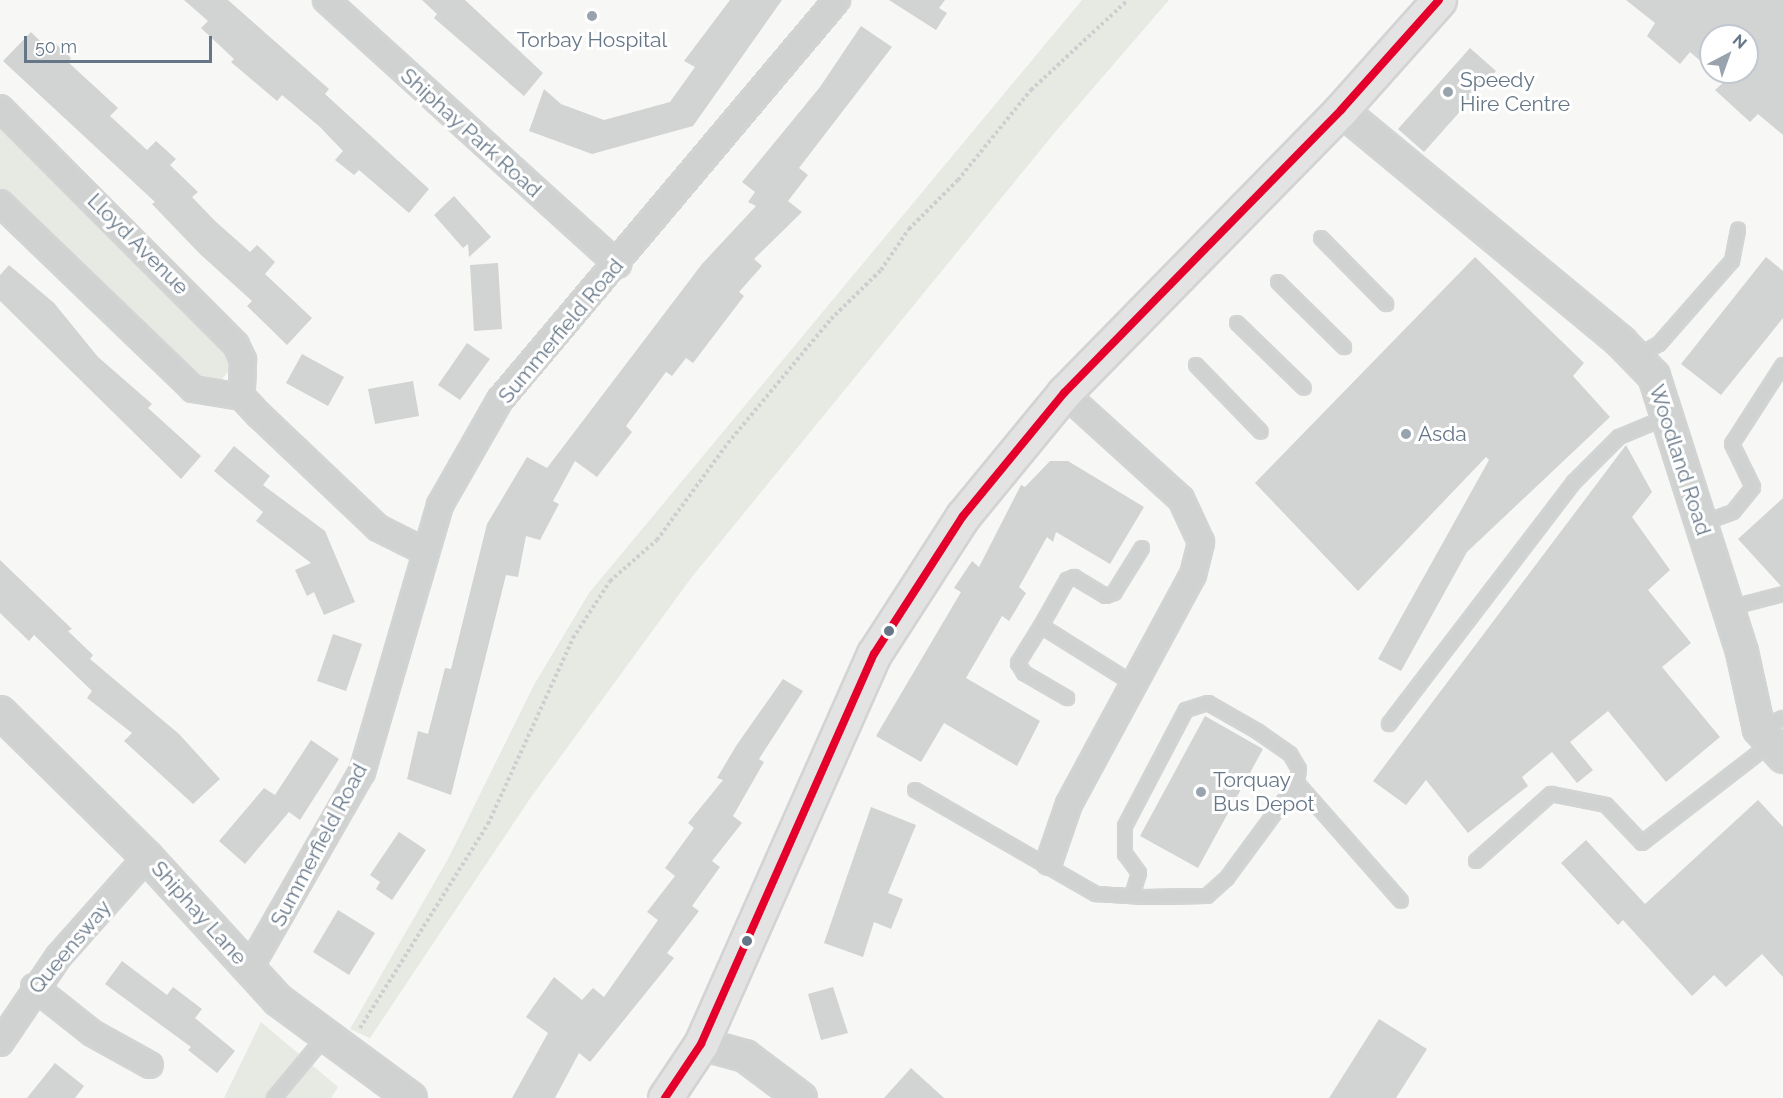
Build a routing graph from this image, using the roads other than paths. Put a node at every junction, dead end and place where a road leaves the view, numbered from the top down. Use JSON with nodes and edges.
{"nodes":[{"id":1,"x":326,"y":0,"type":"edge"},
{"id":2,"x":837,"y":0,"type":"edge"},
{"id":3,"x":1439,"y":0,"type":"edge"},
{"id":4,"x":0,"y":108,"type":"edge"},
{"id":5,"x":1341,"y":110,"type":"junction"},
{"id":6,"x":0,"y":203,"type":"edge"},
{"id":7,"x":1738,"y":230,"type":"dead end"},
{"id":8,"x":1321,"y":238,"type":"dead end"},
{"id":9,"x":618,"y":265,"type":"junction"},
{"id":10,"x":1278,"y":282,"type":"dead end"},
{"id":11,"x":1386,"y":304,"type":"dead end"},
{"id":12,"x":1238,"y":323,"type":"dead end"},
{"id":13,"x":1344,"y":347,"type":"dead end"},
{"id":14,"x":1636,"y":357,"type":"junction"},
{"id":15,"x":1196,"y":365,"type":"dead end"},
{"id":16,"x":1783,"y":365,"type":"edge"},
{"id":17,"x":1304,"y":388,"type":"dead end"},
{"id":18,"x":1064,"y":393,"type":"junction"},
{"id":19,"x":242,"y":397,"type":"junction"},
{"id":20,"x":1667,"y":417,"type":"junction"},
{"id":21,"x":1261,"y":432,"type":"dead end"},
{"id":22,"x":1700,"y":524,"type":"junction"},
{"id":23,"x":1142,"y":548,"type":"dead end"},
{"id":24,"x":424,"y":551,"type":"junction"},
{"id":25,"x":1783,"y":594,"type":"edge"},
{"id":26,"x":1728,"y":609,"type":"junction"},
{"id":27,"x":1041,"y":626,"type":"junction"},
{"id":28,"x":1132,"y":683,"type":"junction"},
{"id":29,"x":1067,"y":698,"type":"dead end"},
{"id":30,"x":0,"y":712,"type":"edge"},
{"id":31,"x":1389,"y":724,"type":"dead end"},
{"id":32,"x":1774,"y":737,"type":"edge"},
{"id":33,"x":1297,"y":783,"type":"junction"},
{"id":34,"x":915,"y":790,"type":"dead end"},
{"id":35,"x":147,"y":857,"type":"junction"},
{"id":36,"x":1476,"y":861,"type":"dead end"},
{"id":37,"x":1049,"y":862,"type":"junction"},
{"id":38,"x":1132,"y":896,"type":"junction"},
{"id":39,"x":1401,"y":900,"type":"dead end"},
{"id":40,"x":249,"y":969,"type":"junction"},
{"id":41,"x":34,"y":987,"type":"junction"},
{"id":42,"x":0,"y":1043,"type":"edge"},
{"id":43,"x":336,"y":1044,"type":"junction"},
{"id":44,"x":701,"y":1044,"type":"junction"},
{"id":45,"x":150,"y":1065,"type":"dead end"},
{"id":46,"x":274,"y":1098,"type":"edge"},
{"id":47,"x":411,"y":1098,"type":"edge"},
{"id":48,"x":665,"y":1098,"type":"edge"},
{"id":49,"x":801,"y":1098,"type":"edge"}],
"edges":[{"from":1,"to":9,"type":"street","name":"Shiphay Park Road"},
{"from":2,"to":9,"type":"street","name":"Summerfield Road"},
{"from":3,"to":5,"type":"main road"},
{"from":4,"to":19,"type":"street","name":"Lloyd Avenue"},
{"from":5,"to":14,"type":"street","name":"Woodland Road"},
{"from":5,"to":18,"type":"main road"},
{"from":6,"to":19,"type":"street"},
{"from":7,"to":14,"type":"lane"},
{"from":8,"to":11,"type":"lane"},
{"from":9,"to":24,"type":"street","name":"Summerfield Road"},
{"from":10,"to":13,"type":"lane"},
{"from":12,"to":17,"type":"lane"},
{"from":14,"to":20,"type":"street","name":"Woodland Road"},
{"from":15,"to":21,"type":"lane"},
{"from":16,"to":22,"type":"lane"},
{"from":18,"to":28,"type":"street"},
{"from":18,"to":44,"type":"main road"},
{"from":19,"to":24,"type":"street"},
{"from":20,"to":22,"type":"street","name":"Woodland Road"},
{"from":20,"to":31,"type":"lane"},
{"from":22,"to":26,"type":"street","name":"Woodland Road"},
{"from":23,"to":27,"type":"lane"},
{"from":24,"to":40,"type":"street","name":"Summerfield Road"},
{"from":25,"to":26,"type":"lane"},
{"from":26,"to":32,"type":"street","name":"Woodland Road"},
{"from":27,"to":28,"type":"lane"},
{"from":27,"to":29,"type":"lane"},
{"from":28,"to":37,"type":"street"},
{"from":30,"to":35,"type":"street","name":"Shiphay Lane"},
{"from":32,"to":36,"type":"lane"},
{"from":33,"to":38,"type":"lane"},
{"from":33,"to":38,"type":"lane"},
{"from":33,"to":39,"type":"lane"},
{"from":34,"to":37,"type":"lane"},
{"from":35,"to":40,"type":"street","name":"Shiphay Lane"},
{"from":35,"to":41,"type":"street","name":"Queensway"},
{"from":37,"to":38,"type":"lane"},
{"from":40,"to":43,"type":"street","name":"Shiphay Lane"},
{"from":41,"to":42,"type":"street","name":"Queensway"},
{"from":41,"to":45,"type":"street"},
{"from":43,"to":46,"type":"lane"},
{"from":43,"to":47,"type":"street","name":"Shiphay Lane"},
{"from":44,"to":48,"type":"main road"},
{"from":44,"to":49,"type":"street"}]}
